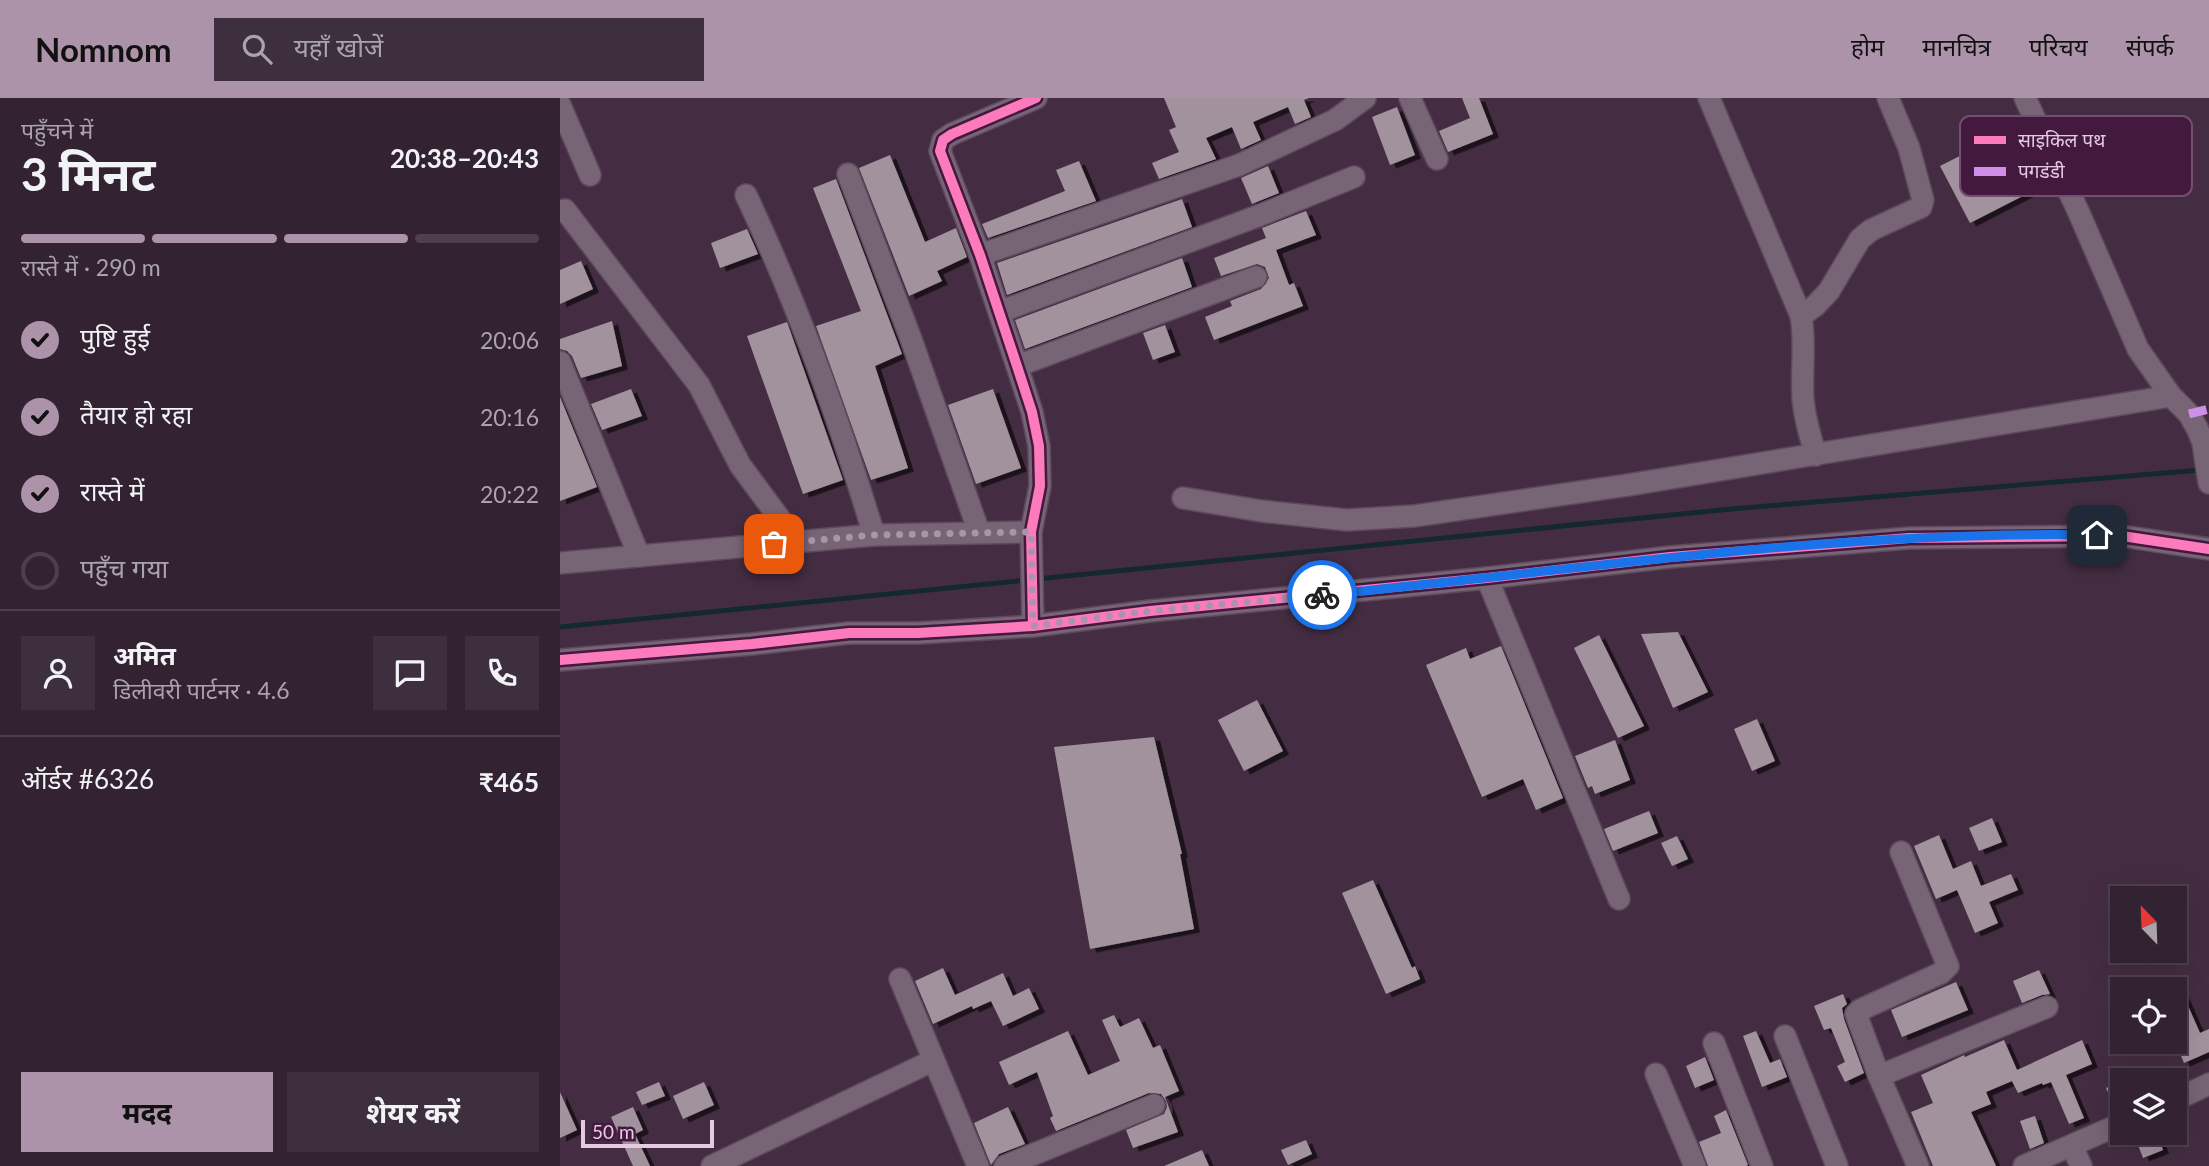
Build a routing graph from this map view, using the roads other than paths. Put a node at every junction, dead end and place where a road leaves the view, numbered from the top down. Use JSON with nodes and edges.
{"nodes":[{"id":1,"x":1036,"y":98,"type":"edge"},
{"id":2,"x":1366,"y":98,"type":"edge"},
{"id":3,"x":1410,"y":98,"type":"edge"},
{"id":4,"x":1709,"y":98,"type":"edge"},
{"id":5,"x":1888,"y":98,"type":"edge"},
{"id":6,"x":2025,"y":98,"type":"edge"},
{"id":7,"x":560,"y":105,"type":"edge"},
{"id":8,"x":2033,"y":116,"type":"edge"},
{"id":9,"x":1437,"y":159,"type":"dead end"},
{"id":10,"x":848,"y":174,"type":"dead end"},
{"id":11,"x":590,"y":175,"type":"dead end"},
{"id":12,"x":1354,"y":177,"type":"dead end"},
{"id":13,"x":746,"y":195,"type":"dead end"},
{"id":14,"x":2071,"y":196,"type":"edge"},
{"id":15,"x":560,"y":211,"type":"edge"},
{"id":16,"x":980,"y":255,"type":"junction"},
{"id":17,"x":1256,"y":278,"type":"dead end"},
{"id":18,"x":999,"y":313,"type":"junction"},
{"id":19,"x":1801,"y":316,"type":"junction"},
{"id":20,"x":560,"y":362,"type":"edge"},
{"id":21,"x":1017,"y":366,"type":"junction"},
{"id":22,"x":2171,"y":396,"type":"junction"},
{"id":23,"x":1816,"y":455,"type":"junction"},
{"id":24,"x":2209,"y":483,"type":"edge"},
{"id":25,"x":1183,"y":498,"type":"dead end"},
{"id":26,"x":979,"y":532,"type":"junction"},
{"id":27,"x":1031,"y":532,"type":"junction"},
{"id":28,"x":874,"y":535,"type":"junction"},
{"id":29,"x":797,"y":542,"type":"junction"},
{"id":30,"x":2209,"y":549,"type":"edge"},
{"id":31,"x":639,"y":556,"type":"junction"},
{"id":32,"x":560,"y":563,"type":"edge"},
{"id":33,"x":1488,"y":579,"type":"junction"},
{"id":34,"x":1033,"y":626,"type":"junction"},
{"id":35,"x":560,"y":660,"type":"edge"},
{"id":36,"x":1901,"y":852,"type":"dead end"},
{"id":37,"x":1619,"y":899,"type":"dead end"},
{"id":38,"x":900,"y":979,"type":"dead end"},
{"id":39,"x":2046,"y":1007,"type":"dead end"},
{"id":40,"x":1785,"y":1036,"type":"dead end"},
{"id":41,"x":1714,"y":1043,"type":"dead end"},
{"id":42,"x":932,"y":1060,"type":"junction"},
{"id":43,"x":1656,"y":1074,"type":"dead end"},
{"id":44,"x":1879,"y":1076,"type":"junction"},
{"id":45,"x":2209,"y":1084,"type":"edge"},
{"id":46,"x":2187,"y":1094,"type":"edge"},
{"id":47,"x":1154,"y":1105,"type":"dead end"},
{"id":48,"x":2110,"y":1129,"type":"edge"},
{"id":49,"x":2072,"y":1146,"type":"junction"},
{"id":50,"x":712,"y":1166,"type":"edge"},
{"id":51,"x":978,"y":1166,"type":"edge"},
{"id":52,"x":1005,"y":1166,"type":"edge"},
{"id":53,"x":1695,"y":1166,"type":"edge"},
{"id":54,"x":1762,"y":1166,"type":"edge"},
{"id":55,"x":1837,"y":1166,"type":"edge"},
{"id":56,"x":1918,"y":1166,"type":"edge"},
{"id":57,"x":2024,"y":1166,"type":"edge"},
{"id":58,"x":2081,"y":1166,"type":"edge"}],
"edges":[{"from":1,"to":16,"type":"street"},
{"from":2,"to":16,"type":"street"},
{"from":3,"to":9,"type":"street"},
{"from":4,"to":19,"type":"street"},
{"from":5,"to":19,"type":"street"},
{"from":6,"to":8,"type":"street"},
{"from":7,"to":11,"type":"street"},
{"from":10,"to":26,"type":"street"},
{"from":12,"to":18,"type":"street"},
{"from":13,"to":28,"type":"street"},
{"from":14,"to":22,"type":"street"},
{"from":15,"to":29,"type":"street"},
{"from":16,"to":18,"type":"street"},
{"from":17,"to":21,"type":"street"},
{"from":18,"to":21,"type":"street"},
{"from":19,"to":23,"type":"street"},
{"from":20,"to":31,"type":"street"},
{"from":21,"to":27,"type":"street"},
{"from":22,"to":23,"type":"street"},
{"from":22,"to":24,"type":"street"},
{"from":23,"to":25,"type":"street"},
{"from":26,"to":27,"type":"street"},
{"from":26,"to":28,"type":"street"},
{"from":27,"to":34,"type":"street"},
{"from":28,"to":29,"type":"street"},
{"from":29,"to":31,"type":"street"},
{"from":30,"to":33,"type":"street"},
{"from":31,"to":32,"type":"street"},
{"from":33,"to":34,"type":"street"},
{"from":33,"to":37,"type":"street"},
{"from":34,"to":35,"type":"street"},
{"from":36,"to":44,"type":"street"},
{"from":38,"to":42,"type":"street"},
{"from":39,"to":44,"type":"street"},
{"from":40,"to":55,"type":"street"},
{"from":41,"to":54,"type":"street"},
{"from":42,"to":50,"type":"street"},
{"from":42,"to":51,"type":"street"},
{"from":43,"to":53,"type":"street"},
{"from":44,"to":56,"type":"street"},
{"from":45,"to":46,"type":"street"},
{"from":47,"to":52,"type":"street"},
{"from":48,"to":49,"type":"street"},
{"from":49,"to":57,"type":"street"},
{"from":49,"to":58,"type":"street"}]}
